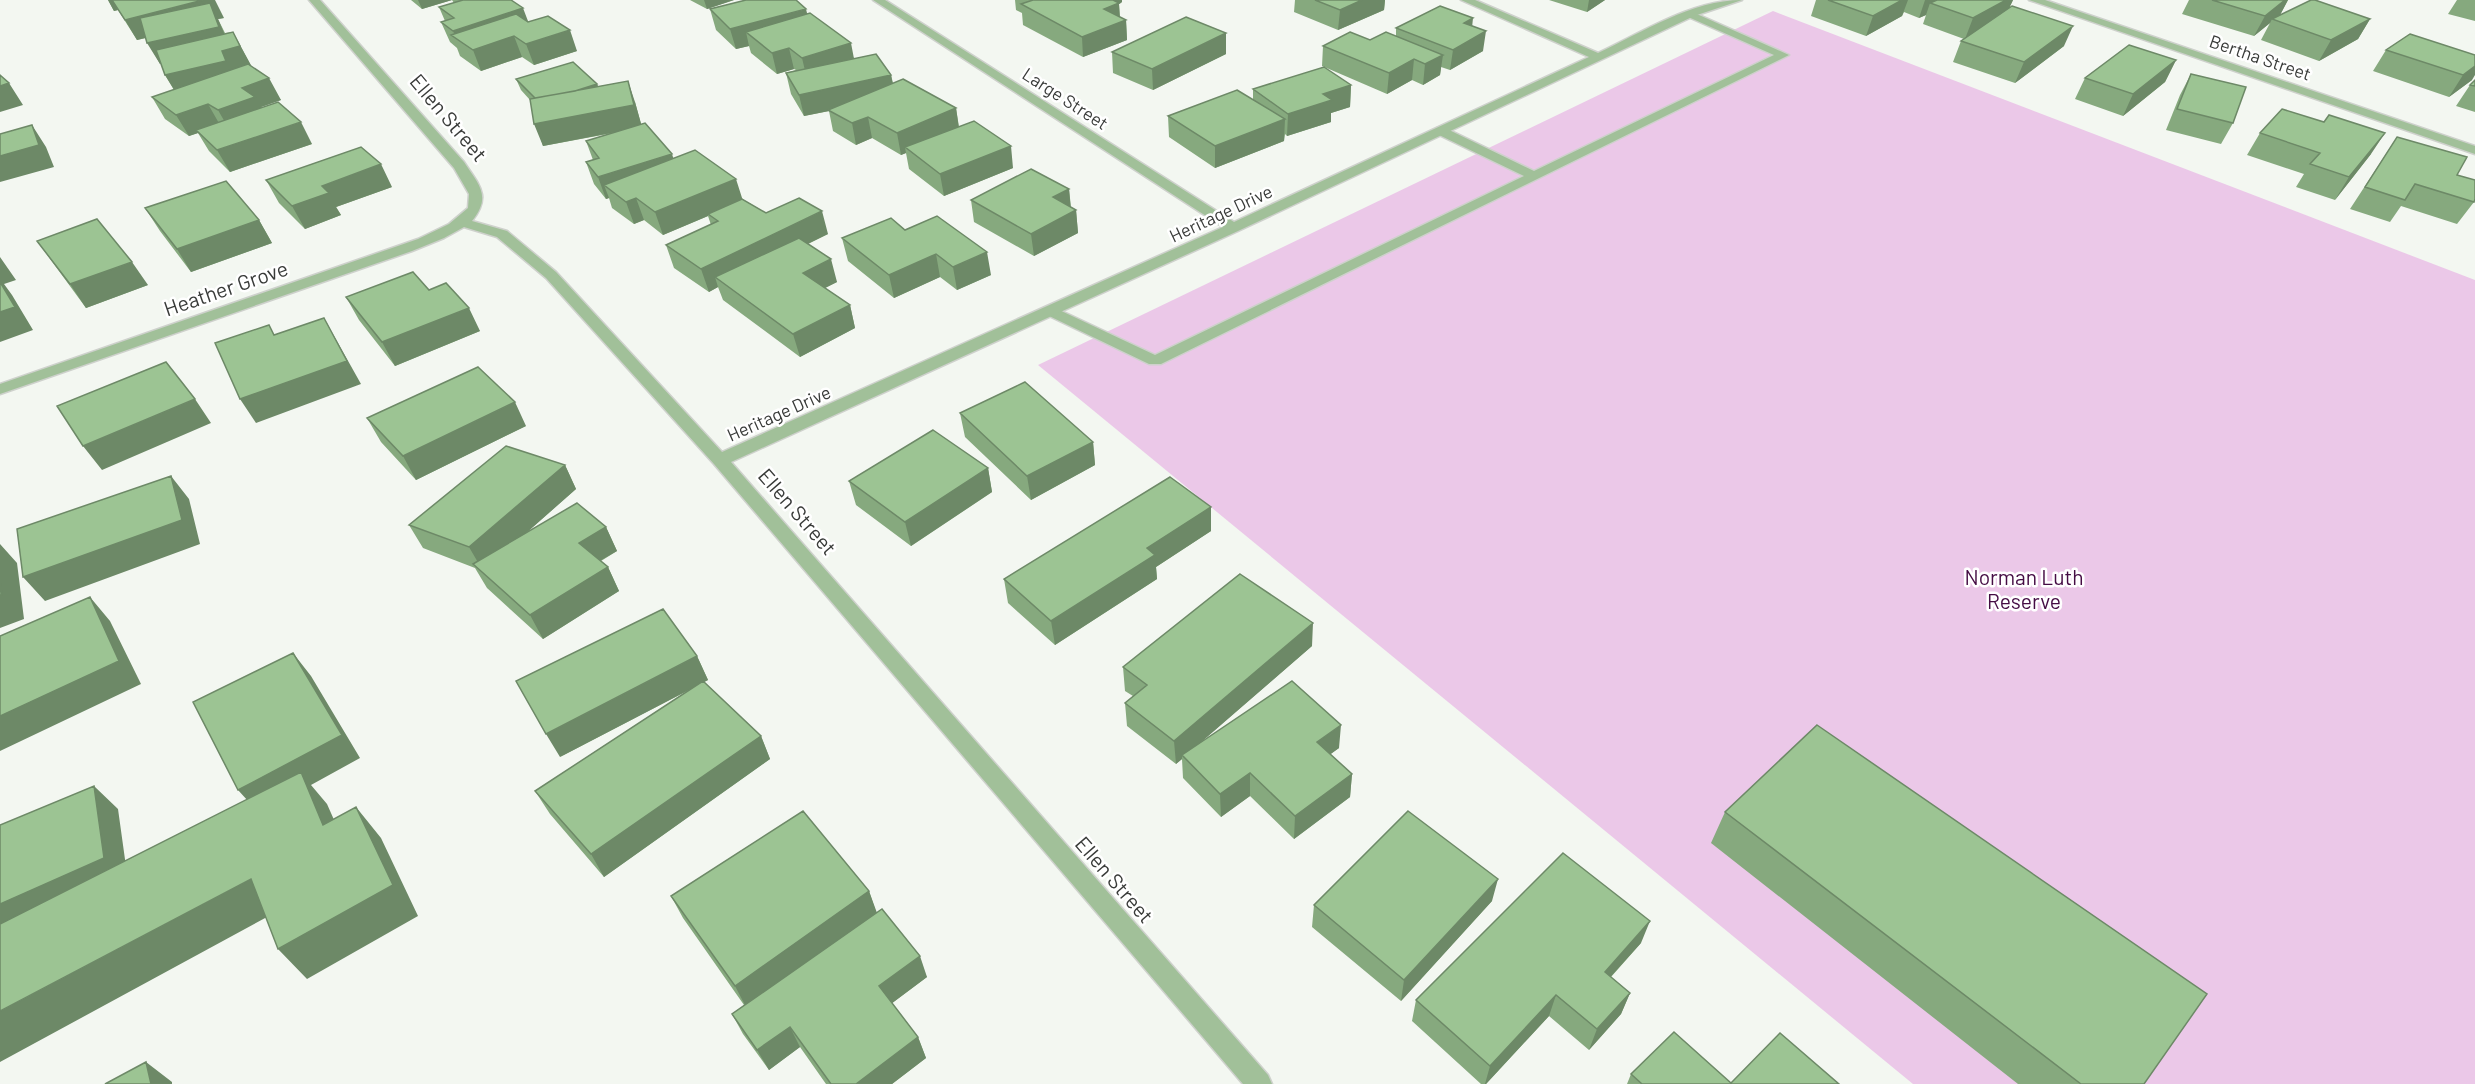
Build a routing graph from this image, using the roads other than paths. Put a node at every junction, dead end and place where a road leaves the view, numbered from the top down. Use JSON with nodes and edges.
{"nodes":[{"id":1,"x":314,"y":0,"type":"edge"},
{"id":2,"x":878,"y":0,"type":"edge"},
{"id":3,"x":1466,"y":0,"type":"edge"},
{"id":4,"x":1737,"y":0,"type":"edge"},
{"id":5,"x":2034,"y":0,"type":"edge"},
{"id":6,"x":1690,"y":14,"type":"junction"},
{"id":7,"x":1599,"y":57,"type":"junction"},
{"id":8,"x":1441,"y":131,"type":"junction"},
{"id":9,"x":2475,"y":150,"type":"edge"},
{"id":10,"x":1534,"y":176,"type":"junction"},
{"id":11,"x":462,"y":222,"type":"junction"},
{"id":12,"x":1233,"y":228,"type":"junction"},
{"id":13,"x":1050,"y":311,"type":"junction"},
{"id":14,"x":0,"y":389,"type":"edge"},
{"id":15,"x":720,"y":460,"type":"junction"},
{"id":16,"x":1259,"y":1084,"type":"edge"}],
"edges":[{"from":1,"to":11,"type":"street","name":"Ellen Street"},
{"from":2,"to":12,"type":"street","name":"Large Street"},
{"from":3,"to":7,"type":"street"},
{"from":4,"to":6,"type":"street","name":"Heritage Drive"},
{"from":5,"to":9,"type":"street","name":"Bertha Street"},
{"from":6,"to":7,"type":"street","name":"Heritage Drive"},
{"from":6,"to":10,"type":"street"},
{"from":7,"to":8,"type":"street","name":"Heritage Drive"},
{"from":8,"to":10,"type":"street"},
{"from":8,"to":12,"type":"street","name":"Heritage Drive"},
{"from":10,"to":13,"type":"street"},
{"from":11,"to":14,"type":"street","name":"Heather Grove"},
{"from":11,"to":15,"type":"street","name":"Ellen Street"},
{"from":12,"to":13,"type":"street","name":"Heritage Drive"},
{"from":13,"to":15,"type":"street","name":"Heritage Drive"},
{"from":15,"to":16,"type":"street","name":"Ellen Street"}]}
